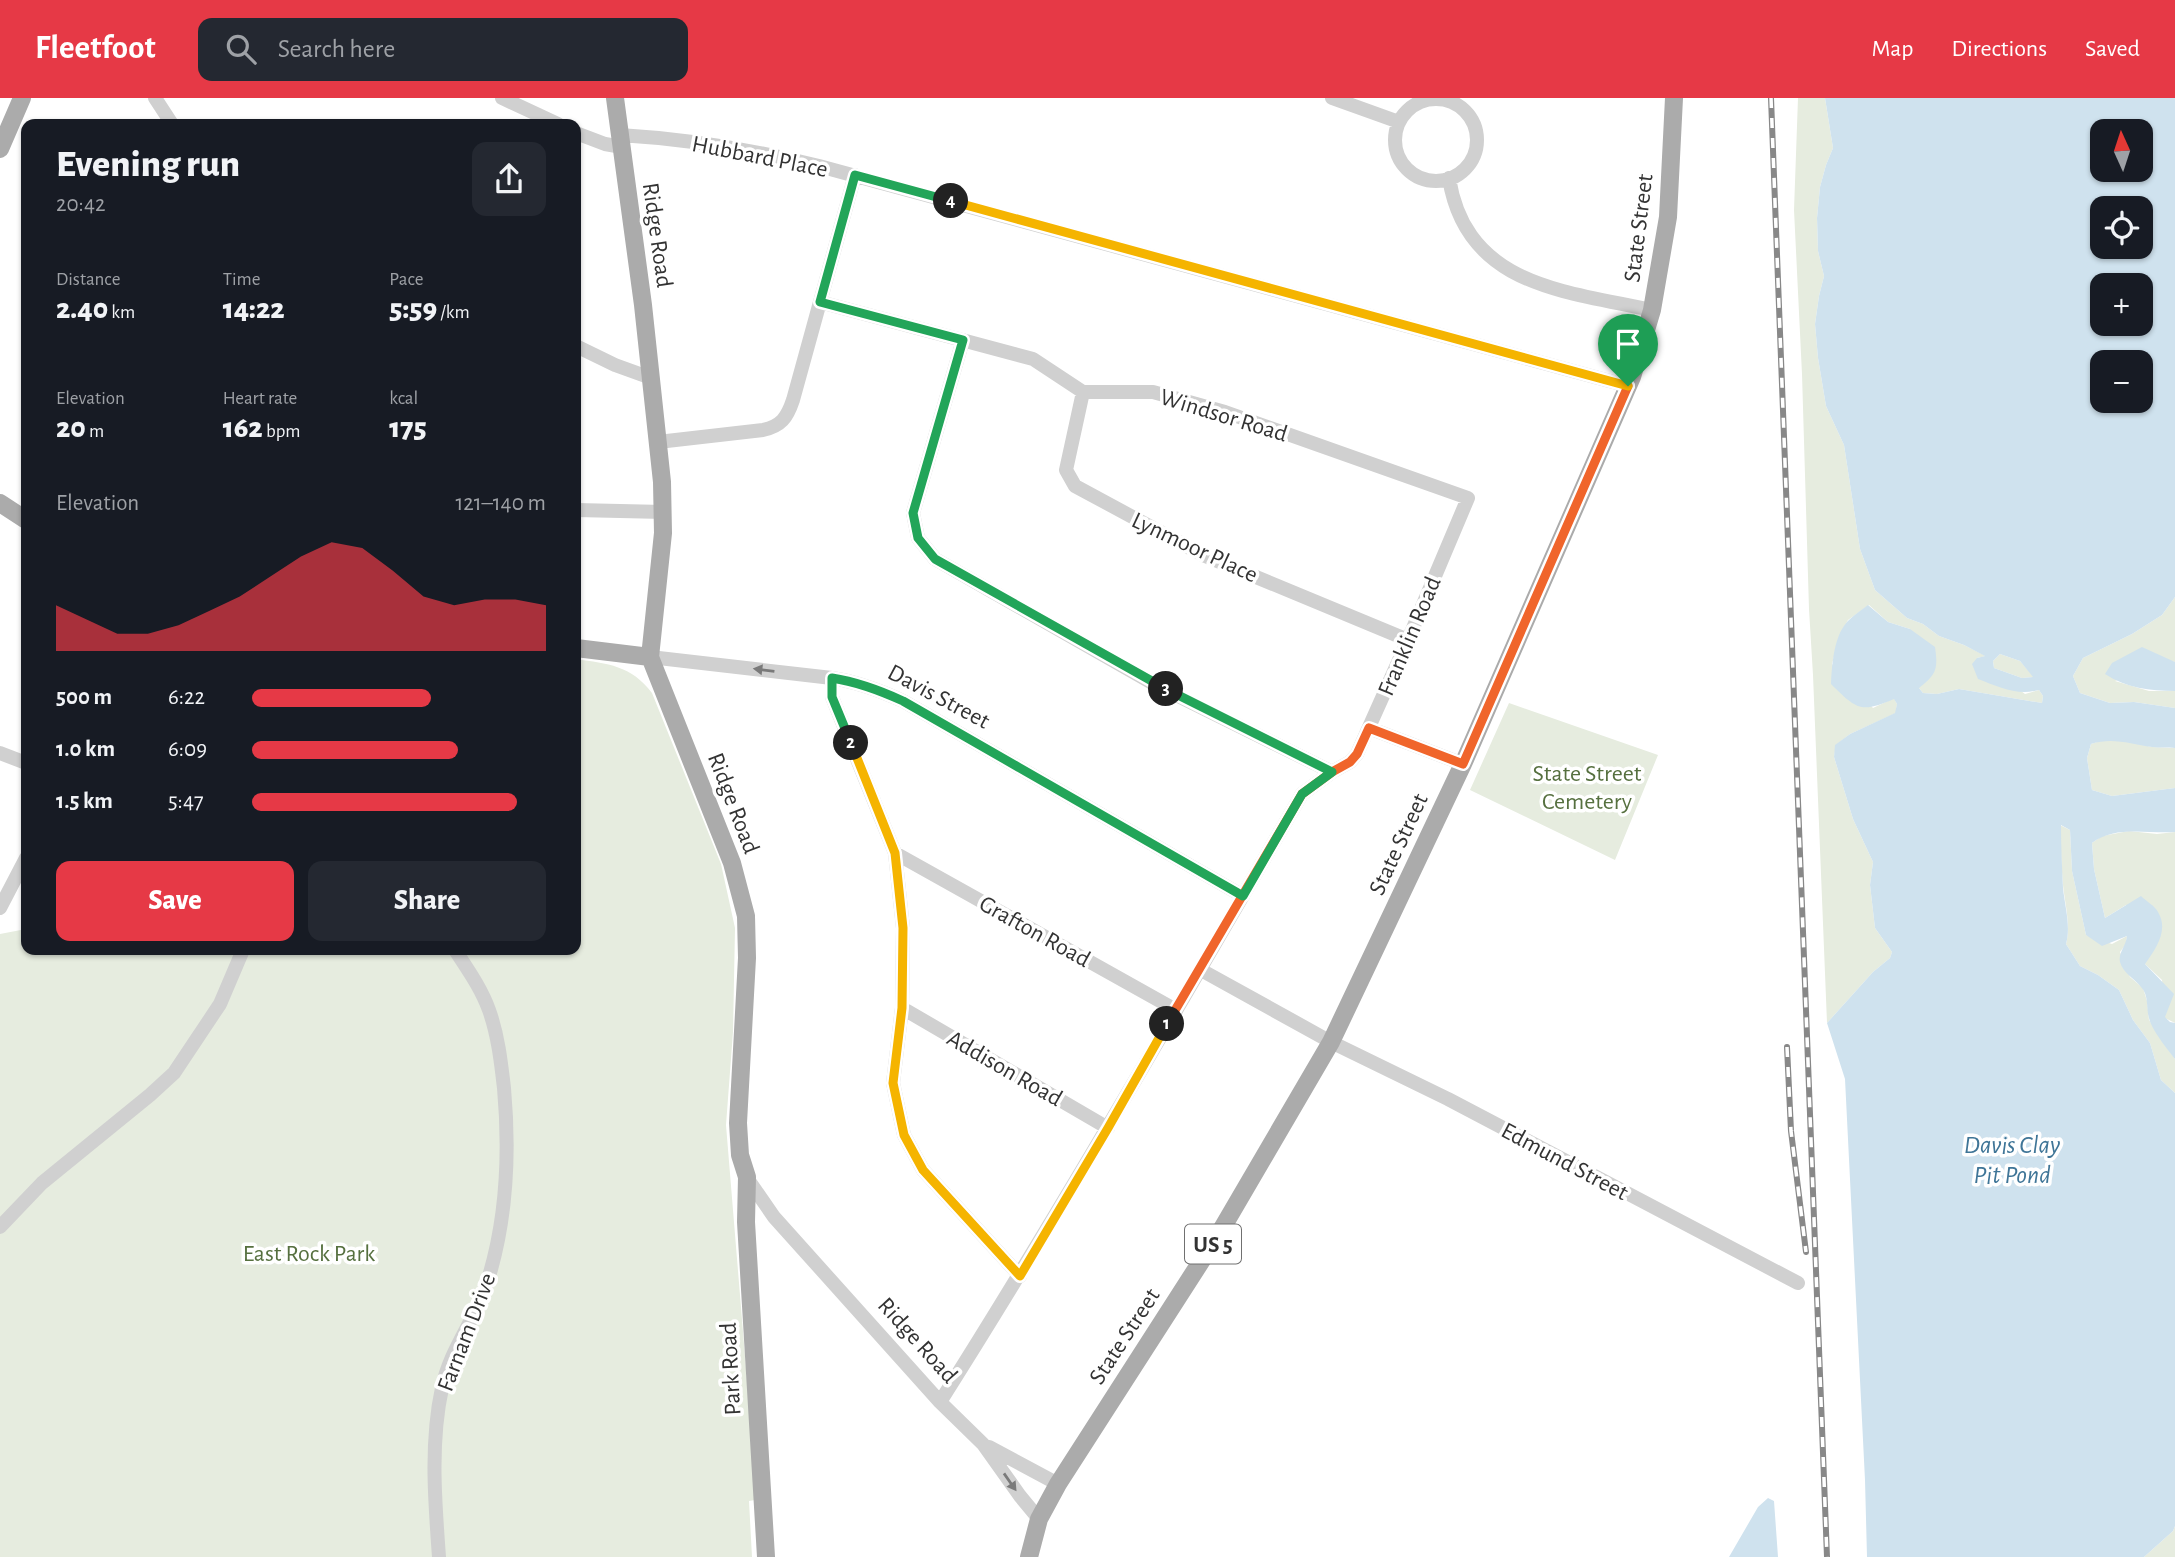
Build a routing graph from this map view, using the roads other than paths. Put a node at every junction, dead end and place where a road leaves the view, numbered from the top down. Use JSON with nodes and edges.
{"nodes":[{"id":1,"x":22,"y":98,"type":"edge"},
{"id":2,"x":155,"y":98,"type":"edge"},
{"id":3,"x":502,"y":98,"type":"edge"},
{"id":4,"x":615,"y":98,"type":"edge"},
{"id":5,"x":1332,"y":98,"type":"edge"},
{"id":6,"x":1674,"y":98,"type":"edge"},
{"id":7,"x":170,"y":119,"type":"edge"},
{"id":8,"x":547,"y":119,"type":"edge"},
{"id":9,"x":1399,"y":122,"type":"junction"},
{"id":10,"x":581,"y":135,"type":"edge"},
{"id":11,"x":621,"y":141,"type":"junction"},
{"id":12,"x":0,"y":149,"type":"edge"},
{"id":13,"x":855,"y":175,"type":"junction"},
{"id":14,"x":1449,"y":178,"type":"junction"},
{"id":15,"x":820,"y":302,"type":"junction"},
{"id":16,"x":1652,"y":310,"type":"junction"},
{"id":17,"x":963,"y":340,"type":"junction"},
{"id":18,"x":581,"y":348,"type":"edge"},
{"id":19,"x":651,"y":379,"type":"junction"},
{"id":20,"x":1628,"y":386,"type":"junction"},
{"id":21,"x":1083,"y":392,"type":"junction"},
{"id":22,"x":658,"y":442,"type":"junction"},
{"id":23,"x":1468,"y":498,"type":"joint"},
{"id":24,"x":0,"y":503,"type":"edge"},
{"id":25,"x":581,"y":510,"type":"edge"},
{"id":26,"x":664,"y":512,"type":"junction"},
{"id":27,"x":21,"y":517,"type":"edge"},
{"id":28,"x":1408,"y":640,"type":"junction"},
{"id":29,"x":581,"y":649,"type":"edge"},
{"id":30,"x":650,"y":657,"type":"junction"},
{"id":31,"x":832,"y":678,"type":"junction"},
{"id":32,"x":1369,"y":728,"type":"junction"},
{"id":33,"x":0,"y":753,"type":"edge"},
{"id":34,"x":21,"y":761,"type":"edge"},
{"id":35,"x":1463,"y":764,"type":"junction"},
{"id":36,"x":1332,"y":772,"type":"junction"},
{"id":37,"x":895,"y":853,"type":"junction"},
{"id":38,"x":21,"y":868,"type":"edge"},
{"id":39,"x":1243,"y":896,"type":"junction"},
{"id":40,"x":0,"y":908,"type":"edge"},
{"id":41,"x":241,"y":955,"type":"edge"},
{"id":42,"x":458,"y":955,"type":"edge"},
{"id":43,"x":1201,"y":970,"type":"junction"},
{"id":44,"x":902,"y":1008,"type":"junction"},
{"id":45,"x":1176,"y":1010,"type":"junction"},
{"id":46,"x":1331,"y":1042,"type":"junction"},
{"id":47,"x":1108,"y":1128,"type":"junction"},
{"id":48,"x":747,"y":1177,"type":"junction"},
{"id":49,"x":0,"y":1227,"type":"edge"},
{"id":50,"x":1020,"y":1276,"type":"junction"},
{"id":51,"x":1798,"y":1283,"type":"dead end"},
{"id":52,"x":940,"y":1402,"type":"junction"},
{"id":53,"x":983,"y":1444,"type":"junction"},
{"id":54,"x":1058,"y":1484,"type":"junction"},
{"id":55,"x":1040,"y":1519,"type":"junction"},
{"id":56,"x":439,"y":1557,"type":"edge"},
{"id":57,"x":766,"y":1557,"type":"edge"},
{"id":58,"x":1029,"y":1557,"type":"edge"}],
"edges":[{"from":1,"to":12,"type":"main road"},
{"from":2,"to":7,"type":"street"},
{"from":3,"to":8,"type":"street"},
{"from":4,"to":11,"type":"main road","name":"Ridge Road"},
{"from":5,"to":9,"type":"street"},
{"from":6,"to":16,"type":"main road","name":"State Street","number":"US 5"},
{"from":9,"to":14,"type":"street"},
{"from":9,"to":14,"type":"street"},
{"from":10,"to":11,"type":"street","name":"Hubbard Place"},
{"from":11,"to":13,"type":"street","name":"Hubbard Place"},
{"from":11,"to":19,"type":"main road","name":"Ridge Road"},
{"from":13,"to":15,"type":"street"},
{"from":13,"to":20,"type":"street","name":"Hubbard Place"},
{"from":14,"to":16,"type":"street"},
{"from":15,"to":17,"type":"street"},
{"from":15,"to":22,"type":"street"},
{"from":16,"to":20,"type":"main road","name":"State Street","number":"US 5"},
{"from":17,"to":21,"type":"street"},
{"from":17,"to":36,"type":"street"},
{"from":18,"to":19,"type":"street"},
{"from":19,"to":22,"type":"main road","name":"Ridge Road"},
{"from":20,"to":35,"type":"main road","name":"State Street","number":"US 5"},
{"from":21,"to":23,"type":"street","name":"Windsor Road"},
{"from":21,"to":28,"type":"street","name":"Lynmoor Place"},
{"from":22,"to":26,"type":"main road","name":"Ridge Road"},
{"from":23,"to":28,"type":"street","name":"Franklin Road"},
{"from":24,"to":27,"type":"main road"},
{"from":25,"to":26,"type":"street"},
{"from":26,"to":30,"type":"main road","name":"Ridge Road"},
{"from":28,"to":32,"type":"street","name":"Franklin Road"},
{"from":29,"to":30,"type":"main road","name":"Davis Street"},
{"from":31,"to":30,"type":"street","name":"Davis Street","one_way":true},
{"from":30,"to":48,"type":"main road","name":"Ridge Road"},
{"from":31,"to":37,"type":"street"},
{"from":31,"to":39,"type":"street","name":"Davis Street"},
{"from":32,"to":35,"type":"street"},
{"from":32,"to":36,"type":"street","name":"Franklin Road"},
{"from":33,"to":34,"type":"street"},
{"from":35,"to":46,"type":"main road","name":"State Street","number":"US 5"},
{"from":36,"to":39,"type":"street","name":"Franklin Road"},
{"from":37,"to":44,"type":"street"},
{"from":37,"to":45,"type":"street","name":"Grafton Road"},
{"from":38,"to":40,"type":"street"},
{"from":39,"to":43,"type":"street","name":"Franklin Road"},
{"from":41,"to":49,"type":"street"},
{"from":42,"to":56,"type":"street","name":"Farnam Drive"},
{"from":43,"to":45,"type":"street","name":"Franklin Road"},
{"from":43,"to":46,"type":"street","name":"Edmund Street"},
{"from":44,"to":47,"type":"street","name":"Addison Road"},
{"from":44,"to":50,"type":"street"},
{"from":45,"to":47,"type":"street","name":"Franklin Road"},
{"from":46,"to":51,"type":"street","name":"Edmund Street"},
{"from":46,"to":54,"type":"main road","name":"State Street","number":"US 5"},
{"from":47,"to":50,"type":"street","name":"Franklin Road"},
{"from":48,"to":52,"type":"street","name":"Ridge Road"},
{"from":48,"to":57,"type":"main road","name":"Park Road"},
{"from":50,"to":52,"type":"street","name":"Franklin Road"},
{"from":52,"to":53,"type":"street","name":"Ridge Road"},
{"from":53,"to":54,"type":"street","name":"Ridge Road"},
{"from":53,"to":55,"type":"street","name":"Ridge Road","one_way":true},
{"from":54,"to":55,"type":"main road","name":"State Street","number":"US 5"},
{"from":55,"to":58,"type":"main road","name":"State Street","number":"US 5"}]}
